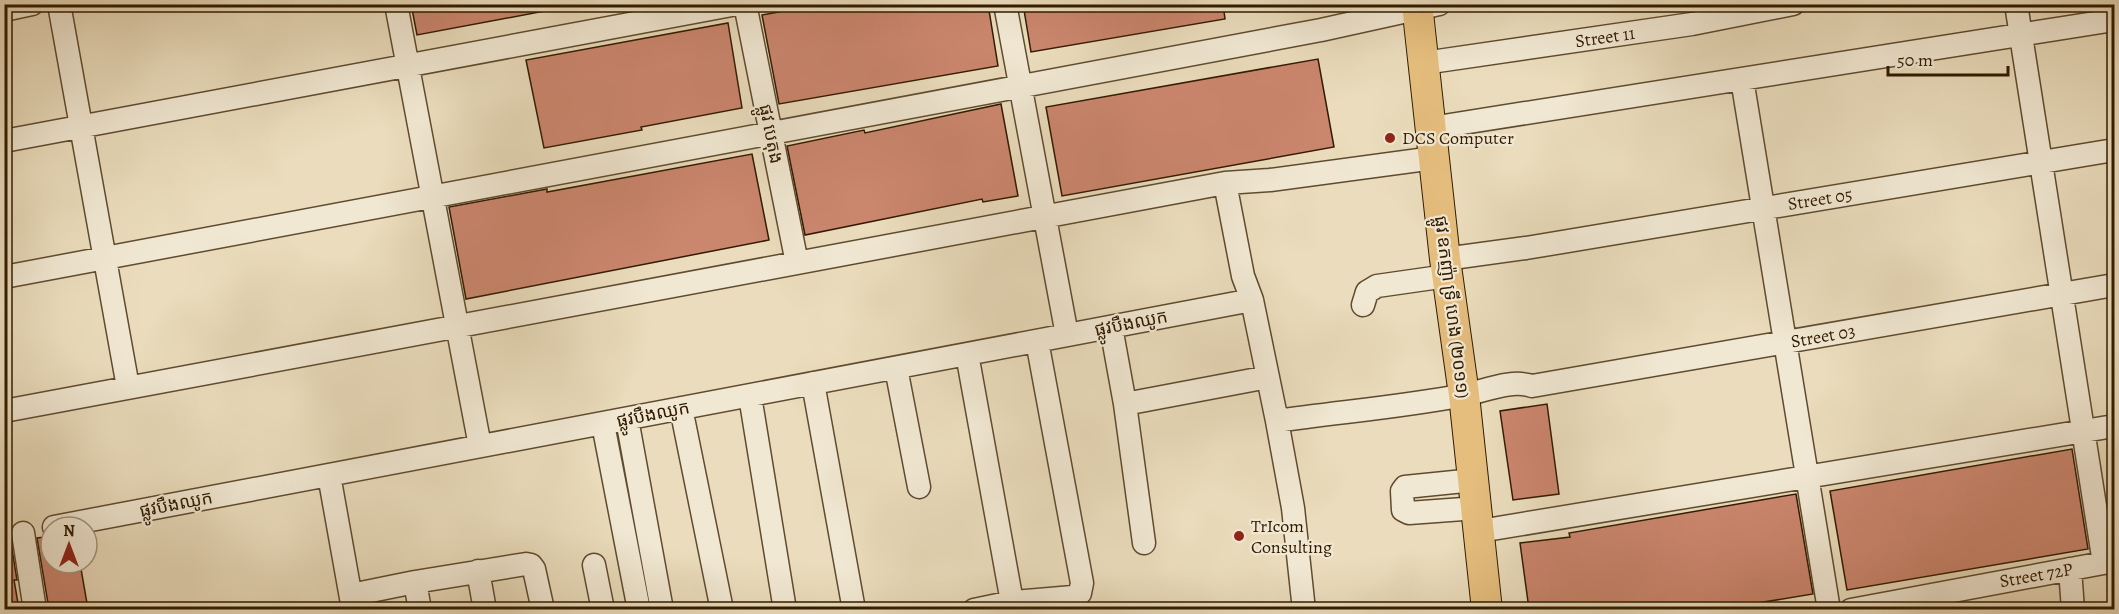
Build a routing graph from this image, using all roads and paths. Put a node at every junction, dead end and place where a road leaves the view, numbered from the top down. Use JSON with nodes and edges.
{"nodes":[{"id":1,"x":32,"y":4,"type":"edge"},
{"id":2,"x":59,"y":4,"type":"edge"},
{"id":3,"x":396,"y":4,"type":"edge"},
{"id":4,"x":737,"y":4,"type":"edge"},
{"id":5,"x":745,"y":4,"type":"edge"},
{"id":6,"x":1005,"y":4,"type":"edge"},
{"id":7,"x":2016,"y":4,"type":"edge"},
{"id":8,"x":1786,"y":5,"type":"edge"},
{"id":9,"x":1425,"y":6,"type":"edge"},
{"id":10,"x":4,"y":10,"type":"edge"},
{"id":11,"x":1690,"y":14,"type":"edge"},
{"id":12,"x":2115,"y":20,"type":"edge"},
{"id":13,"x":2021,"y":35,"type":"junction"},
{"id":14,"x":1424,"y":63,"type":"junction"},
{"id":15,"x":408,"y":66,"type":"junction"},
{"id":16,"x":1742,"y":79,"type":"junction"},
{"id":17,"x":1020,"y":87,"type":"junction"},
{"id":18,"x":81,"y":126,"type":"junction"},
{"id":19,"x":1431,"y":128,"type":"junction"},
{"id":20,"x":771,"y":134,"type":"junction"},
{"id":21,"x":4,"y":141,"type":"edge"},
{"id":22,"x":2115,"y":150,"type":"edge"},
{"id":23,"x":1434,"y":158,"type":"junction"},
{"id":24,"x":2041,"y":162,"type":"junction"},
{"id":25,"x":1225,"y":183,"type":"junction"},
{"id":26,"x":432,"y":197,"type":"junction"},
{"id":27,"x":1763,"y":208,"type":"junction"},
{"id":28,"x":1045,"y":216,"type":"junction"},
{"id":29,"x":105,"y":258,"type":"junction"},
{"id":30,"x":797,"y":262,"type":"junction"},
{"id":31,"x":1446,"y":267,"type":"junction"},
{"id":32,"x":4,"y":277,"type":"edge"},
{"id":33,"x":2115,"y":285,"type":"edge"},
{"id":34,"x":2061,"y":294,"type":"junction"},
{"id":35,"x":1252,"y":300,"type":"junction"},
{"id":36,"x":1363,"y":305,"type":"dead end"},
{"id":37,"x":457,"y":326,"type":"junction"},
{"id":38,"x":1111,"y":327,"type":"junction"},
{"id":39,"x":1067,"y":335,"type":"junction"},
{"id":40,"x":1036,"y":341,"type":"junction"},
{"id":41,"x":1785,"y":342,"type":"junction"},
{"id":42,"x":967,"y":354,"type":"junction"},
{"id":43,"x":896,"y":368,"type":"junction"},
{"id":44,"x":1268,"y":377,"type":"junction"},
{"id":45,"x":813,"y":384,"type":"junction"},
{"id":46,"x":128,"y":387,"type":"junction"},
{"id":47,"x":1464,"y":395,"type":"junction"},
{"id":48,"x":750,"y":396,"type":"junction"},
{"id":49,"x":1125,"y":404,"type":"junction"},
{"id":50,"x":681,"y":408,"type":"junction"},
{"id":51,"x":4,"y":411,"type":"edge"},
{"id":52,"x":627,"y":419,"type":"junction"},
{"id":53,"x":1277,"y":421,"type":"junction"},
{"id":54,"x":603,"y":424,"type":"junction"},
{"id":55,"x":2115,"y":426,"type":"edge"},
{"id":56,"x":2082,"y":431,"type":"junction"},
{"id":57,"x":480,"y":447,"type":"junction"},
{"id":58,"x":328,"y":475,"type":"junction"},
{"id":59,"x":1807,"y":476,"type":"junction"},
{"id":60,"x":919,"y":487,"type":"dead end"},
{"id":61,"x":1465,"y":502,"type":"junction"},
{"id":62,"x":99,"y":518,"type":"edge"},
{"id":63,"x":39,"y":530,"type":"edge"},
{"id":64,"x":14,"y":535,"type":"edge"},
{"id":65,"x":1144,"y":543,"type":"dead end"},
{"id":66,"x":2109,"y":562,"type":"edge"},
{"id":67,"x":594,"y":565,"type":"dead end"},
{"id":68,"x":2070,"y":569,"type":"junction"},
{"id":69,"x":478,"y":571,"type":"junction"},
{"id":70,"x":415,"y":582,"type":"junction"},
{"id":71,"x":352,"y":602,"type":"edge"},
{"id":72,"x":1012,"y":602,"type":"junction"},
{"id":73,"x":1889,"y":606,"type":"edge"},
{"id":74,"x":35,"y":609,"type":"edge"},
{"id":75,"x":420,"y":609,"type":"edge"},
{"id":76,"x":485,"y":609,"type":"edge"},
{"id":77,"x":543,"y":609,"type":"edge"},
{"id":78,"x":603,"y":609,"type":"edge"},
{"id":79,"x":639,"y":609,"type":"edge"},
{"id":80,"x":662,"y":609,"type":"edge"},
{"id":81,"x":722,"y":609,"type":"edge"},
{"id":82,"x":785,"y":609,"type":"edge"},
{"id":83,"x":854,"y":609,"type":"edge"},
{"id":84,"x":974,"y":609,"type":"edge"},
{"id":85,"x":1304,"y":609,"type":"edge"},
{"id":86,"x":1487,"y":609,"type":"edge"},
{"id":87,"x":1829,"y":609,"type":"edge"},
{"id":88,"x":1851,"y":609,"type":"edge"},
{"id":89,"x":2073,"y":609,"type":"edge"}],
"edges":[{"from":1,"to":10,"type":"street"},
{"from":2,"to":18,"type":"street"},
{"from":3,"to":15,"type":"street"},
{"from":4,"to":15,"type":"street"},
{"from":5,"to":20,"type":"street","name":"ផ្លូវ បេតុង"},
{"from":6,"to":17,"type":"street"},
{"from":7,"to":13,"type":"street"},
{"from":8,"to":11,"type":"street","name":"Street 11"},
{"from":9,"to":14,"type":"main road","name":"ផ្លូវ ឧកញ៉ា ទ្រី ហេង (២០១១)"},
{"from":9,"to":17,"type":"street"},
{"from":11,"to":14,"type":"street","name":"Street 11"},
{"from":12,"to":13,"type":"street"},
{"from":13,"to":16,"type":"street"},
{"from":13,"to":24,"type":"street"},
{"from":14,"to":19,"type":"main road","name":"ផ្លូវ ឧកញ៉ា ទ្រី ហេង (២០១១)"},
{"from":15,"to":18,"type":"street"},
{"from":15,"to":26,"type":"street"},
{"from":16,"to":19,"type":"street"},
{"from":16,"to":27,"type":"street"},
{"from":17,"to":20,"type":"street"},
{"from":17,"to":28,"type":"street"},
{"from":18,"to":21,"type":"street"},
{"from":18,"to":29,"type":"street"},
{"from":19,"to":23,"type":"main road","name":"ផ្លូវ ឧកញ៉ា ទ្រី ហេង (២០១១)"},
{"from":20,"to":26,"type":"street"},
{"from":20,"to":30,"type":"street","name":"ផ្លូវ បេតុង"},
{"from":22,"to":24,"type":"street","name":"Street 05"},
{"from":23,"to":25,"type":"street"},
{"from":23,"to":31,"type":"main road","name":"ផ្លូវ ឧកញ៉ា ទ្រី ហេង (២០១១)"},
{"from":24,"to":27,"type":"street","name":"Street 05"},
{"from":24,"to":34,"type":"street"},
{"from":25,"to":28,"type":"street"},
{"from":25,"to":35,"type":"street"},
{"from":26,"to":29,"type":"street"},
{"from":26,"to":37,"type":"street"},
{"from":27,"to":31,"type":"street","name":"Street 05"},
{"from":27,"to":41,"type":"street"},
{"from":28,"to":30,"type":"street"},
{"from":28,"to":39,"type":"street"},
{"from":29,"to":32,"type":"street"},
{"from":29,"to":46,"type":"street"},
{"from":30,"to":37,"type":"street"},
{"from":31,"to":36,"type":"street","name":"Street 05"},
{"from":31,"to":47,"type":"main road","name":"ផ្លូវ ឧកញ៉ា ទ្រី ហេង (២០១១)"},
{"from":33,"to":34,"type":"street","name":"Street 03"},
{"from":34,"to":41,"type":"street","name":"Street 03"},
{"from":34,"to":56,"type":"street"},
{"from":35,"to":38,"type":"street","name":"ផ្លូវបឹងឈូក"},
{"from":35,"to":44,"type":"street"},
{"from":37,"to":46,"type":"street"},
{"from":37,"to":57,"type":"street"},
{"from":38,"to":39,"type":"street","name":"ផ្លូវបឹងឈូក"},
{"from":38,"to":49,"type":"street"},
{"from":39,"to":40,"type":"street","name":"ផ្លូវបឹងឈូក"},
{"from":40,"to":42,"type":"street","name":"ផ្លូវបឹងឈូក"},
{"from":40,"to":72,"type":"street"},
{"from":41,"to":47,"type":"street","name":"Street 03"},
{"from":41,"to":59,"type":"street"},
{"from":42,"to":43,"type":"street","name":"ផ្លូវបឹងឈូក"},
{"from":42,"to":72,"type":"street"},
{"from":43,"to":45,"type":"street","name":"ផ្លូវបឹងឈូក"},
{"from":43,"to":60,"type":"street"},
{"from":44,"to":49,"type":"street"},
{"from":44,"to":53,"type":"street"},
{"from":45,"to":48,"type":"street","name":"ផ្លូវបឹងឈូក"},
{"from":45,"to":83,"type":"street"},
{"from":46,"to":51,"type":"street"},
{"from":47,"to":53,"type":"street","name":"Street 03"},
{"from":47,"to":61,"type":"main road","name":"ផ្លូវ ឧកញ៉ា ទ្រី ហេង (២០១១)"},
{"from":48,"to":50,"type":"street","name":"ផ្លូវបឹងឈូក"},
{"from":48,"to":82,"type":"street"},
{"from":49,"to":65,"type":"street"},
{"from":50,"to":52,"type":"street","name":"ផ្លូវបឹងឈូក"},
{"from":50,"to":81,"type":"street"},
{"from":52,"to":54,"type":"street","name":"ផ្លូវបឹងឈូក"},
{"from":52,"to":80,"type":"street"},
{"from":53,"to":85,"type":"street"},
{"from":54,"to":57,"type":"street","name":"ផ្លូវបឹងឈូក"},
{"from":54,"to":79,"type":"street"},
{"from":55,"to":56,"type":"street"},
{"from":56,"to":59,"type":"street"},
{"from":56,"to":66,"type":"street"},
{"from":57,"to":58,"type":"street","name":"ផ្លូវបឹងឈូក"},
{"from":58,"to":62,"type":"street","name":"ផ្លូវបឹងឈូក"},
{"from":58,"to":71,"type":"street"},
{"from":59,"to":61,"type":"street"},
{"from":59,"to":87,"type":"street"},
{"from":61,"to":86,"type":"main road","name":"ផ្លូវ ឧកញ៉ា ទ្រី ហេង (២០១១)"},
{"from":63,"to":64,"type":"street","name":"ផ្លូវបឹងឈូក"},
{"from":64,"to":74,"type":"street"},
{"from":66,"to":68,"type":"street","name":"Street 72P"},
{"from":67,"to":78,"type":"street"},
{"from":68,"to":73,"type":"street","name":"Street 72P"},
{"from":68,"to":89,"type":"street"},
{"from":69,"to":70,"type":"street"},
{"from":69,"to":76,"type":"street"},
{"from":69,"to":77,"type":"street"},
{"from":70,"to":71,"type":"street"},
{"from":70,"to":75,"type":"street"},
{"from":72,"to":84,"type":"street"},
{"from":73,"to":88,"type":"street","name":"Street 72P"}]}
